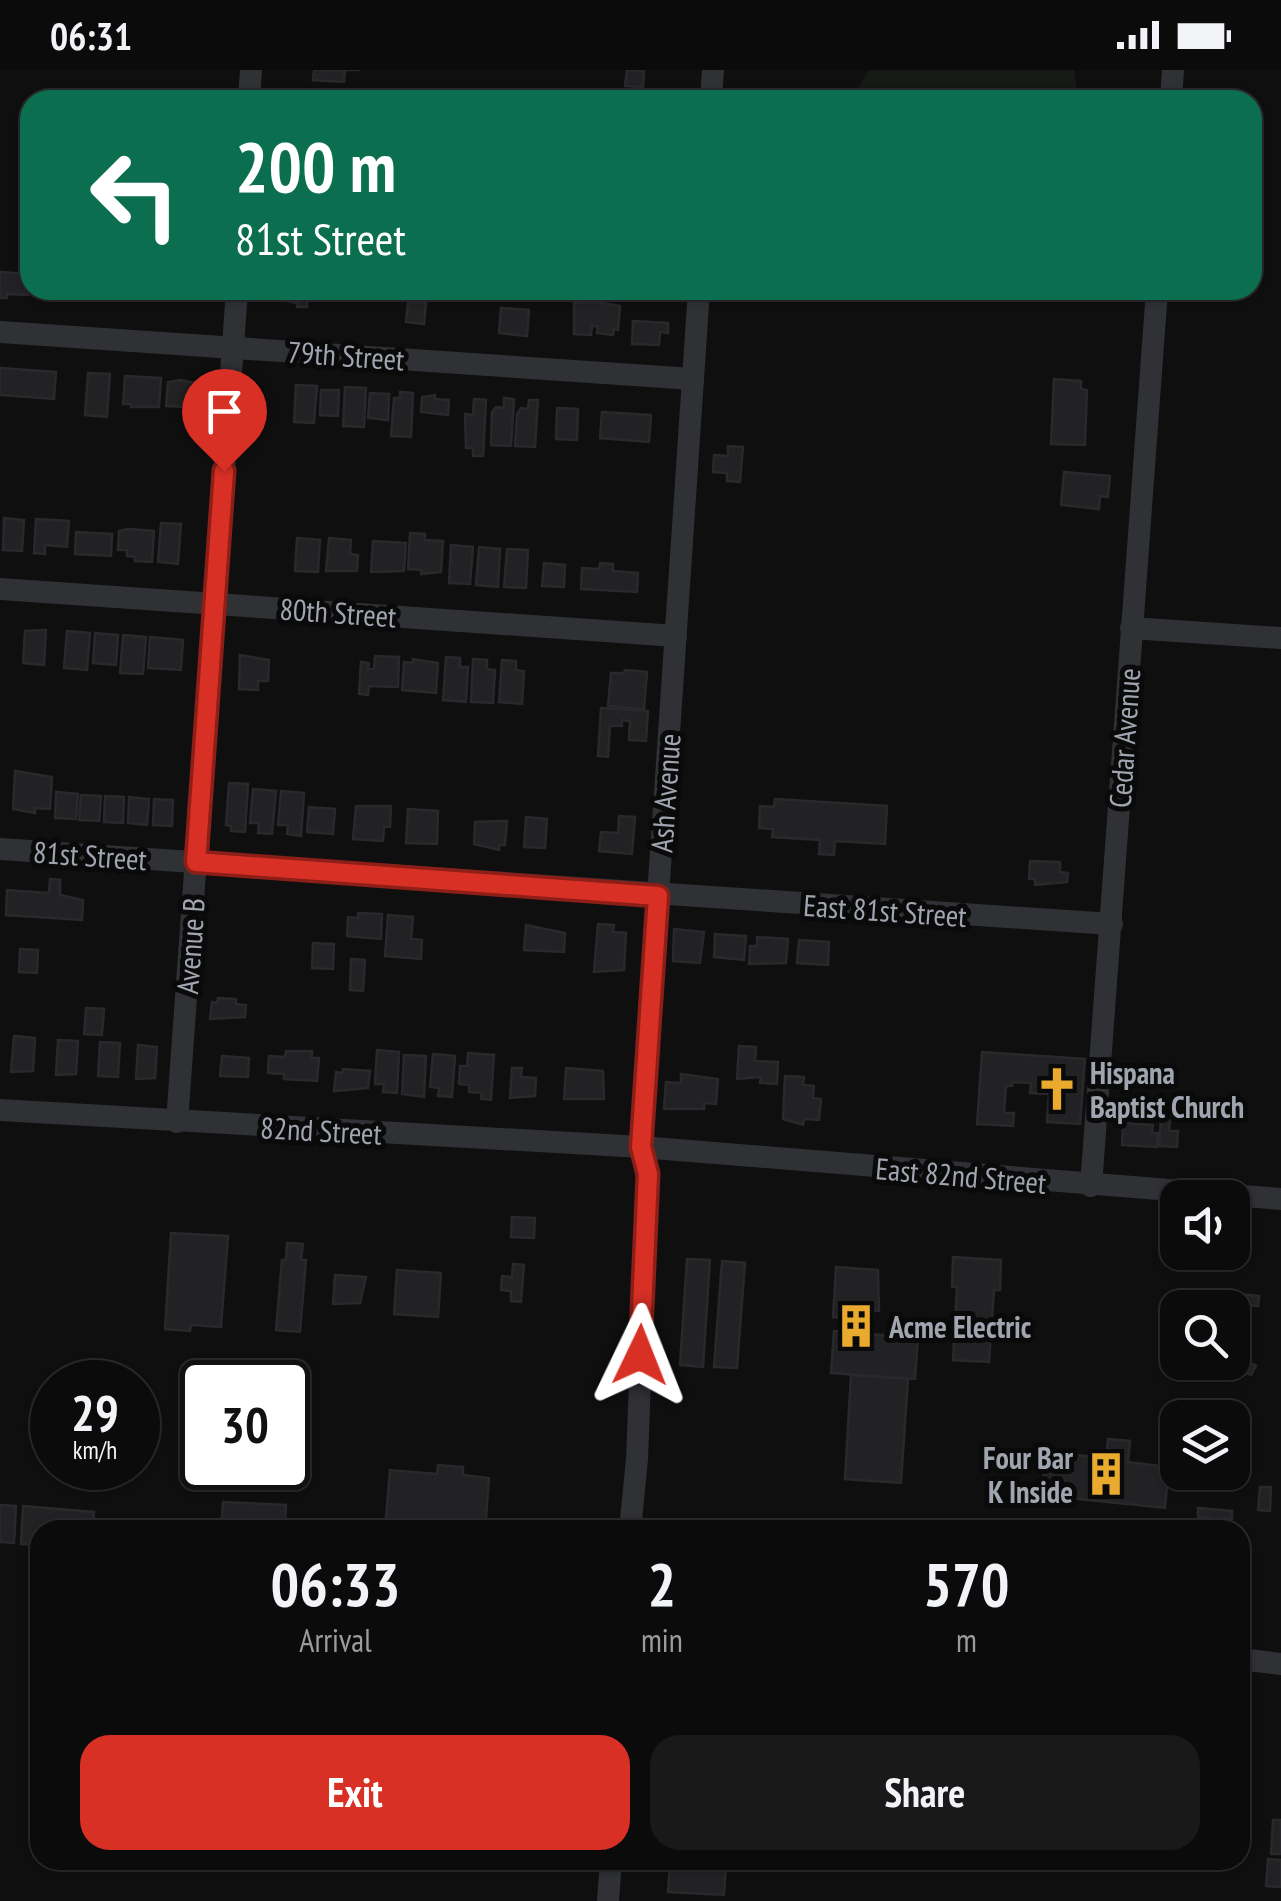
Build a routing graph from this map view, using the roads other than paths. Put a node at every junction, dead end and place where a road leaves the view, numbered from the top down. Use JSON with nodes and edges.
{"nodes":[{"id":1,"x":236,"y":300,"type":"edge"},
{"id":2,"x":698,"y":300,"type":"edge"},
{"id":3,"x":1156,"y":300,"type":"edge"},
{"id":4,"x":0,"y":332,"type":"edge"},
{"id":5,"x":233,"y":347,"type":"junction"},
{"id":6,"x":693,"y":378,"type":"junction"},
{"id":7,"x":0,"y":589,"type":"edge"},
{"id":8,"x":215,"y":604,"type":"junction"},
{"id":9,"x":1131,"y":628,"type":"junction"},
{"id":10,"x":676,"y":636,"type":"junction"},
{"id":11,"x":1281,"y":638,"type":"edge"},
{"id":12,"x":0,"y":849,"type":"edge"},
{"id":13,"x":196,"y":862,"type":"junction"},
{"id":14,"x":658,"y":896,"type":"junction"},
{"id":15,"x":1112,"y":924,"type":"junction"},
{"id":16,"x":0,"y":1110,"type":"edge"},
{"id":17,"x":177,"y":1122,"type":"junction"},
{"id":18,"x":641,"y":1147,"type":"junction"},
{"id":19,"x":1091,"y":1186,"type":"junction"},
{"id":20,"x":1281,"y":1199,"type":"edge"},
{"id":21,"x":631,"y":1520,"type":"edge"},
{"id":22,"x":1250,"y":1661,"type":"edge"},
{"id":23,"x":1281,"y":1664,"type":"edge"},
{"id":24,"x":610,"y":1870,"type":"edge"},
{"id":25,"x":608,"y":1901,"type":"edge"}],
"edges":[{"from":1,"to":5,"type":"street","name":"Avenue B"},
{"from":2,"to":6,"type":"street","name":"Ash Avenue"},
{"from":3,"to":9,"type":"street","name":"Cedar Avenue"},
{"from":4,"to":5,"type":"street","name":"79th Street"},
{"from":5,"to":6,"type":"street","name":"79th Street"},
{"from":5,"to":8,"type":"street","name":"Avenue B"},
{"from":6,"to":10,"type":"street","name":"Ash Avenue"},
{"from":7,"to":8,"type":"street","name":"80th Street"},
{"from":8,"to":10,"type":"street","name":"80th Street"},
{"from":8,"to":13,"type":"street","name":"Avenue B"},
{"from":9,"to":11,"type":"street"},
{"from":9,"to":15,"type":"street","name":"Cedar Avenue"},
{"from":10,"to":14,"type":"street","name":"Ash Avenue"},
{"from":12,"to":13,"type":"street","name":"81st Street"},
{"from":13,"to":14,"type":"street","name":"81st Street"},
{"from":13,"to":17,"type":"street","name":"Avenue B"},
{"from":14,"to":15,"type":"street","name":"East 81st Street"},
{"from":14,"to":18,"type":"street","name":"Ash Avenue"},
{"from":15,"to":19,"type":"street","name":"Cedar Avenue"},
{"from":16,"to":17,"type":"street","name":"82nd Street"},
{"from":17,"to":18,"type":"street","name":"82nd Street"},
{"from":18,"to":19,"type":"street","name":"East 82nd Street"},
{"from":18,"to":21,"type":"street","name":"Ash Avenue"},
{"from":19,"to":20,"type":"street","name":"East 82nd Street"},
{"from":22,"to":23,"type":"street"},
{"from":24,"to":25,"type":"street"}]}
